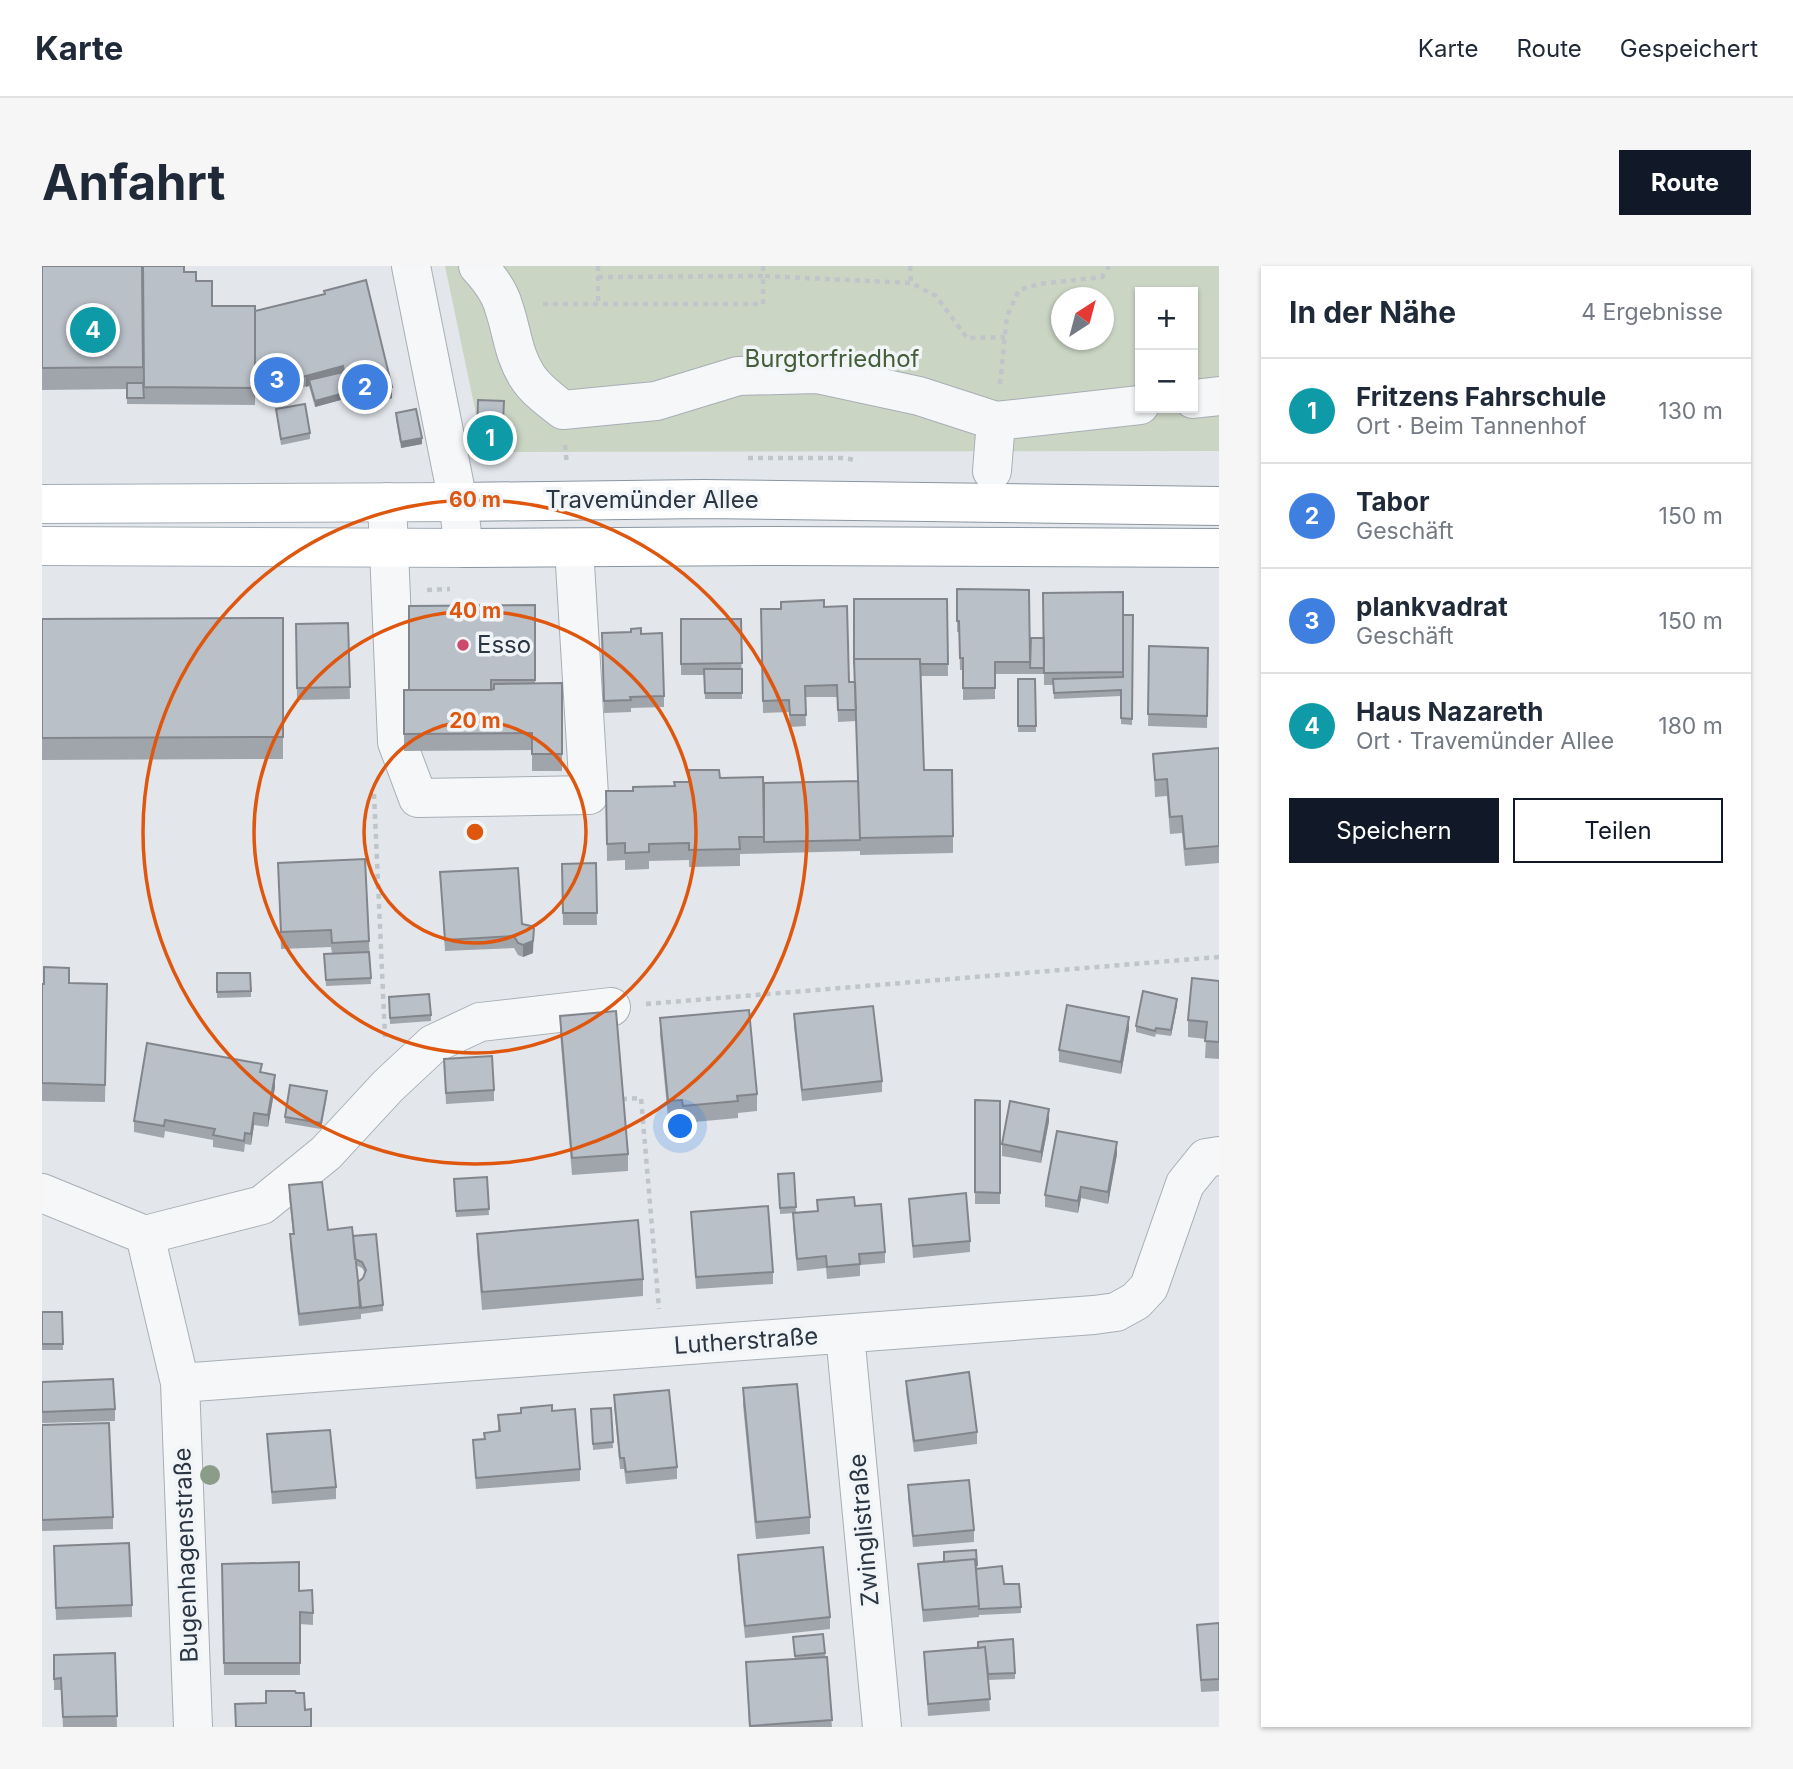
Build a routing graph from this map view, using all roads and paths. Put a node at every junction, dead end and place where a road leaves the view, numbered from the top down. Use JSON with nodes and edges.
{"nodes":[{"id":1,"x":411,"y":266,"type":"edge"},
{"id":2,"x":478,"y":266,"type":"edge"},
{"id":3,"x":598,"y":266,"type":"edge"},
{"id":4,"x":763,"y":266,"type":"edge"},
{"id":5,"x":910,"y":266,"type":"edge"},
{"id":6,"x":1109,"y":266,"type":"edge"},
{"id":7,"x":763,"y":276,"type":"junction"},
{"id":8,"x":598,"y":277,"type":"junction"},
{"id":9,"x":911,"y":283,"type":"junction"},
{"id":10,"x":598,"y":303,"type":"junction"},
{"id":11,"x":504,"y":305,"type":"junction"},
{"id":12,"x":1005,"y":337,"type":"junction"},
{"id":13,"x":1219,"y":396,"type":"edge"},
{"id":14,"x":1198,"y":399,"type":"edge"},
{"id":15,"x":1135,"y":406,"type":"edge"},
{"id":16,"x":996,"y":421,"type":"junction"},
{"id":17,"x":992,"y":471,"type":"dead end"},
{"id":18,"x":387,"y":502,"type":"junction"},
{"id":19,"x":458,"y":502,"type":"junction"},
{"id":20,"x":42,"y":505,"type":"edge"},
{"id":21,"x":1219,"y":506,"type":"edge"},
{"id":22,"x":42,"y":546,"type":"edge"},
{"id":23,"x":387,"y":547,"type":"junction"},
{"id":24,"x":464,"y":548,"type":"junction"},
{"id":25,"x":574,"y":548,"type":"junction"},
{"id":26,"x":1219,"y":548,"type":"edge"},
{"id":27,"x":374,"y":787,"type":"dead end"},
{"id":28,"x":1219,"y":957,"type":"edge"},
{"id":29,"x":611,"y":1007,"type":"joint"},
{"id":30,"x":388,"y":1086,"type":"junction"},
{"id":31,"x":622,"y":1099,"type":"edge"},
{"id":32,"x":1219,"y":1156,"type":"edge"},
{"id":33,"x":42,"y":1193,"type":"edge"},
{"id":34,"x":145,"y":1236,"type":"junction"},
{"id":35,"x":845,"y":1334,"type":"junction"},
{"id":36,"x":663,"y":1347,"type":"junction"},
{"id":37,"x":180,"y":1383,"type":"junction"},
{"id":38,"x":193,"y":1727,"type":"edge"},
{"id":39,"x":882,"y":1727,"type":"edge"}],
"edges":[{"from":1,"to":19,"type":"street"},
{"from":2,"to":11,"type":"street"},
{"from":3,"to":8,"type":"path"},
{"from":4,"to":7,"type":"path"},
{"from":5,"to":9,"type":"path"},
{"from":6,"to":12,"type":"path"},
{"from":7,"to":8,"type":"path"},
{"from":7,"to":9,"type":"path"},
{"from":7,"to":10,"type":"path"},
{"from":8,"to":10,"type":"path"},
{"from":9,"to":12,"type":"path"},
{"from":10,"to":11,"type":"path"},
{"from":11,"to":16,"type":"street"},
{"from":12,"to":16,"type":"path"},
{"from":13,"to":14,"type":"street"},
{"from":15,"to":16,"type":"street"},
{"from":16,"to":17,"type":"street"},
{"from":18,"to":19,"type":"main road","name":"Travemünder Allee"},
{"from":18,"to":20,"type":"main road","name":"Travemünder Allee"},
{"from":18,"to":23,"type":"street"},
{"from":19,"to":21,"type":"main road","name":"Travemünder Allee"},
{"from":19,"to":24,"type":"street"},
{"from":22,"to":23,"type":"main road","name":"Travemünder Allee"},
{"from":23,"to":24,"type":"main road","name":"Travemünder Allee"},
{"from":23,"to":25,"type":"street"},
{"from":24,"to":25,"type":"main road","name":"Travemünder Allee"},
{"from":25,"to":26,"type":"main road","name":"Travemünder Allee"},
{"from":27,"to":30,"type":"path"},
{"from":28,"to":29,"type":"path"},
{"from":29,"to":30,"type":"street"},
{"from":30,"to":34,"type":"street"},
{"from":31,"to":36,"type":"path"},
{"from":32,"to":35,"type":"street","name":"Lutherstraße"},
{"from":33,"to":34,"type":"street"},
{"from":34,"to":37,"type":"street","name":"Bugenhagenstraße"},
{"from":35,"to":36,"type":"street","name":"Lutherstraße"},
{"from":35,"to":39,"type":"street","name":"Zwinglistraße"},
{"from":36,"to":37,"type":"street","name":"Lutherstraße"},
{"from":37,"to":38,"type":"street","name":"Bugenhagenstraße"}]}
